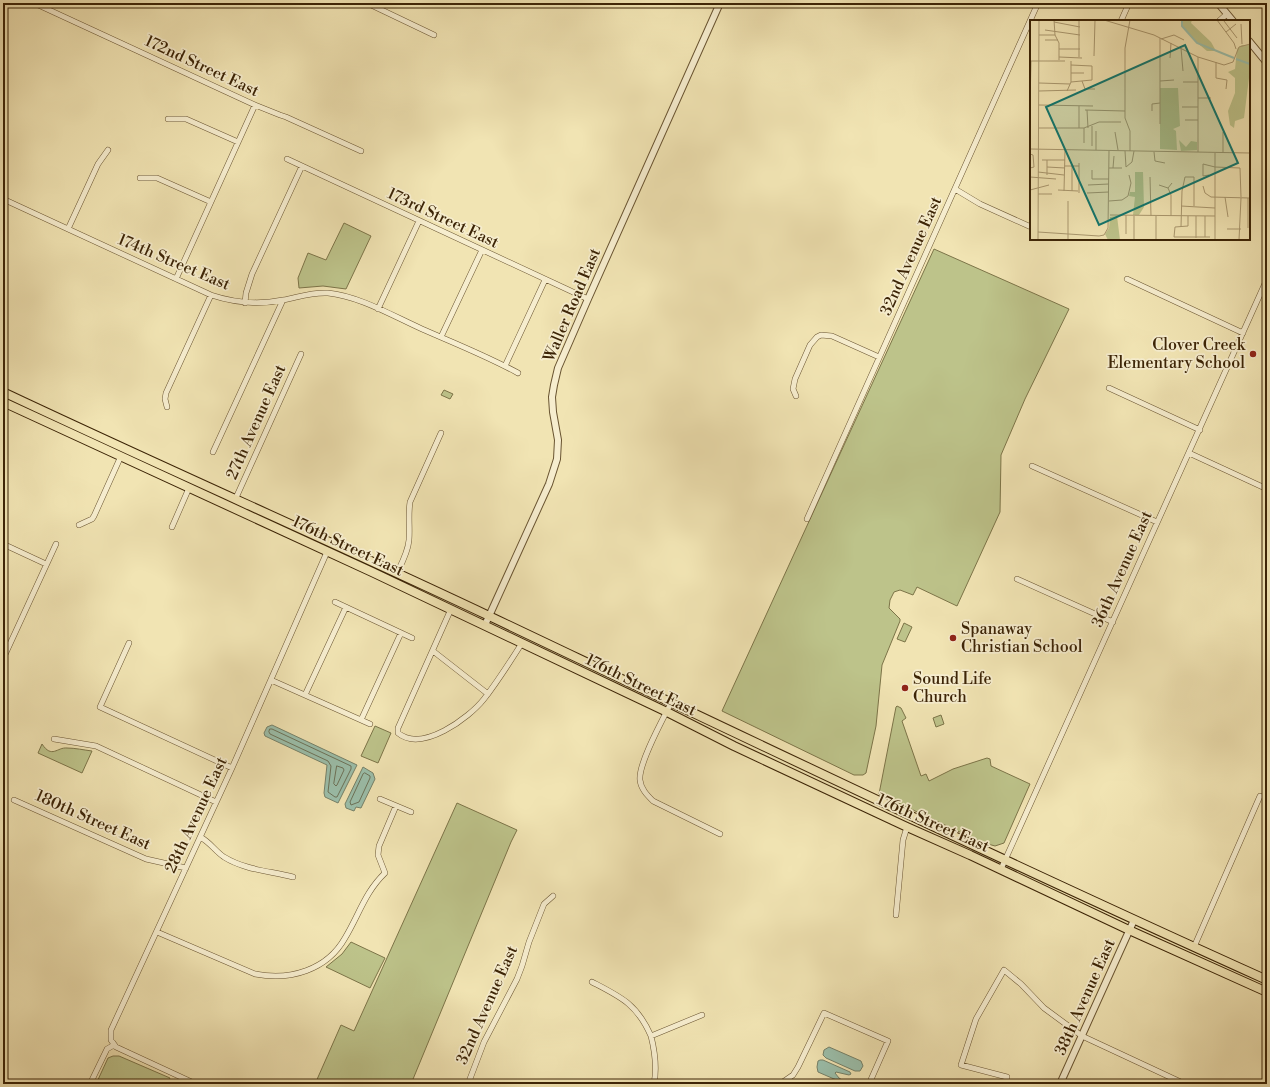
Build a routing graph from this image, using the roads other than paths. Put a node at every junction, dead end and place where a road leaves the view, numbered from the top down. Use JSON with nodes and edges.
{"nodes":[{"id":1,"x":34,"y":3,"type":"edge"},
{"id":2,"x":367,"y":3,"type":"edge"},
{"id":3,"x":720,"y":3,"type":"edge"},
{"id":4,"x":1038,"y":3,"type":"edge"},
{"id":5,"x":1129,"y":3,"type":"edge"},
{"id":6,"x":1218,"y":3,"type":"edge"},
{"id":7,"x":1227,"y":14,"type":"junction"},
{"id":8,"x":1030,"y":20,"type":"edge"},
{"id":9,"x":1121,"y":20,"type":"edge"},
{"id":10,"x":1220,"y":20,"type":"edge"},
{"id":11,"x":1232,"y":20,"type":"edge"},
{"id":12,"x":1030,"y":21,"type":"edge"},
{"id":13,"x":434,"y":35,"type":"dead end"},
{"id":14,"x":1250,"y":42,"type":"edge"},
{"id":15,"x":1267,"y":63,"type":"edge"},
{"id":16,"x":255,"y":105,"type":"junction"},
{"id":17,"x":168,"y":119,"type":"dead end"},
{"id":18,"x":238,"y":142,"type":"junction"},
{"id":19,"x":108,"y":150,"type":"dead end"},
{"id":20,"x":360,"y":151,"type":"dead end"},
{"id":21,"x":287,"y":159,"type":"dead end"},
{"id":22,"x":302,"y":166,"type":"junction"},
{"id":23,"x":140,"y":178,"type":"dead end"},
{"id":24,"x":955,"y":189,"type":"junction"},
{"id":25,"x":3,"y":199,"type":"edge"},
{"id":26,"x":211,"y":202,"type":"junction"},
{"id":27,"x":418,"y":221,"type":"junction"},
{"id":28,"x":1030,"y":227,"type":"edge"},
{"id":29,"x":68,"y":229,"type":"junction"},
{"id":30,"x":482,"y":250,"type":"junction"},
{"id":31,"x":176,"y":279,"type":"junction"},
{"id":32,"x":1127,"y":279,"type":"dead end"},
{"id":33,"x":1267,"y":279,"type":"edge"},
{"id":34,"x":545,"y":280,"type":"junction"},
{"id":35,"x":211,"y":295,"type":"junction"},
{"id":36,"x":588,"y":299,"type":"junction"},
{"id":37,"x":283,"y":300,"type":"junction"},
{"id":38,"x":245,"y":302,"type":"junction"},
{"id":39,"x":378,"y":309,"type":"junction"},
{"id":40,"x":1243,"y":333,"type":"junction"},
{"id":41,"x":442,"y":337,"type":"junction"},
{"id":42,"x":301,"y":354,"type":"dead end"},
{"id":43,"x":879,"y":357,"type":"junction"},
{"id":44,"x":506,"y":366,"type":"junction"},
{"id":45,"x":518,"y":373,"type":"dead end"},
{"id":46,"x":1109,"y":388,"type":"dead end"},
{"id":47,"x":3,"y":392,"type":"edge"},
{"id":48,"x":796,"y":396,"type":"dead end"},
{"id":49,"x":3,"y":402,"type":"edge"},
{"id":50,"x":167,"y":408,"type":"dead end"},
{"id":51,"x":1200,"y":430,"type":"junction"},
{"id":52,"x":441,"y":433,"type":"dead end"},
{"id":53,"x":112,"y":452,"type":"junction"},
{"id":54,"x":213,"y":452,"type":"dead end"},
{"id":55,"x":1189,"y":453,"type":"junction"},
{"id":56,"x":121,"y":456,"type":"junction"},
{"id":57,"x":160,"y":465,"type":"junction"},
{"id":58,"x":1032,"y":466,"type":"dead end"},
{"id":59,"x":189,"y":488,"type":"junction"},
{"id":60,"x":1267,"y":489,"type":"edge"},
{"id":61,"x":235,"y":500,"type":"junction"},
{"id":62,"x":807,"y":519,"type":"dead end"},
{"id":63,"x":1157,"y":522,"type":"junction"},
{"id":64,"x":80,"y":525,"type":"dead end"},
{"id":65,"x":172,"y":527,"type":"dead end"},
{"id":66,"x":3,"y":544,"type":"edge"},
{"id":67,"x":56,"y":544,"type":"dead end"},
{"id":68,"x":327,"y":552,"type":"junction"},
{"id":69,"x":370,"y":561,"type":"junction"},
{"id":70,"x":46,"y":564,"type":"junction"},
{"id":71,"x":397,"y":573,"type":"junction"},
{"id":72,"x":1017,"y":579,"type":"dead end"},
{"id":73,"x":335,"y":602,"type":"dead end"},
{"id":74,"x":346,"y":607,"type":"junction"},
{"id":75,"x":450,"y":609,"type":"junction"},
{"id":76,"x":489,"y":616,"type":"junction"},
{"id":77,"x":1113,"y":622,"type":"junction"},
{"id":78,"x":485,"y":625,"type":"junction"},
{"id":79,"x":401,"y":632,"type":"junction"},
{"id":80,"x":412,"y":638,"type":"dead end"},
{"id":81,"x":129,"y":643,"type":"dead end"},
{"id":82,"x":522,"y":643,"type":"junction"},
{"id":83,"x":432,"y":651,"type":"junction"},
{"id":84,"x":3,"y":659,"type":"edge"},
{"id":85,"x":271,"y":680,"type":"junction"},
{"id":86,"x":488,"y":694,"type":"junction"},
{"id":87,"x":305,"y":695,"type":"junction"},
{"id":88,"x":671,"y":703,"type":"junction"},
{"id":89,"x":667,"y":712,"type":"junction"},
{"id":90,"x":361,"y":720,"type":"junction"},
{"id":91,"x":370,"y":724,"type":"dead end"},
{"id":92,"x":54,"y":739,"type":"dead end"},
{"id":93,"x":232,"y":768,"type":"junction"},
{"id":94,"x":1260,"y":796,"type":"dead end"},
{"id":95,"x":380,"y":799,"type":"dead end"},
{"id":96,"x":14,"y":800,"type":"dead end"},
{"id":97,"x":216,"y":802,"type":"junction"},
{"id":98,"x":396,"y":806,"type":"junction"},
{"id":99,"x":411,"y":812,"type":"dead end"},
{"id":100,"x":908,"y":827,"type":"junction"},
{"id":101,"x":720,"y":834,"type":"dead end"},
{"id":102,"x":200,"y":837,"type":"junction"},
{"id":103,"x":1005,"y":860,"type":"junction"},
{"id":104,"x":186,"y":868,"type":"junction"},
{"id":105,"x":1001,"y":869,"type":"junction"},
{"id":106,"x":293,"y":877,"type":"dead end"},
{"id":107,"x":553,"y":896,"type":"dead end"},
{"id":108,"x":896,"y":915,"type":"dead end"},
{"id":109,"x":1134,"y":920,"type":"junction"},
{"id":110,"x":1129,"y":930,"type":"junction"},
{"id":111,"x":157,"y":932,"type":"junction"},
{"id":112,"x":1194,"y":947,"type":"junction"},
{"id":113,"x":1267,"y":980,"type":"edge"},
{"id":114,"x":592,"y":982,"type":"dead end"},
{"id":115,"x":1267,"y":992,"type":"edge"},
{"id":116,"x":702,"y":1015,"type":"dead end"},
{"id":117,"x":651,"y":1036,"type":"junction"},
{"id":118,"x":1082,"y":1036,"type":"junction"},
{"id":119,"x":114,"y":1045,"type":"junction"},
{"id":120,"x":1007,"y":1077,"type":"dead end"},
{"id":121,"x":90,"y":1084,"type":"edge"},
{"id":122,"x":196,"y":1084,"type":"edge"},
{"id":123,"x":468,"y":1084,"type":"edge"},
{"id":124,"x":654,"y":1084,"type":"edge"},
{"id":125,"x":780,"y":1084,"type":"edge"},
{"id":126,"x":869,"y":1084,"type":"edge"},
{"id":127,"x":1060,"y":1084,"type":"edge"},
{"id":128,"x":1185,"y":1084,"type":"edge"}],
"edges":[{"from":1,"to":16,"type":"street","name":"172nd Street East"},
{"from":2,"to":13,"type":"street"},
{"from":3,"to":36,"type":"street","name":"Waller Road East"},
{"from":4,"to":8,"type":"street","name":"32nd Avenue East"},
{"from":5,"to":9,"type":"street"},
{"from":6,"to":7,"type":"street"},
{"from":7,"to":10,"type":"street"},
{"from":7,"to":11,"type":"street"},
{"from":12,"to":24,"type":"street","name":"32nd Avenue East"},
{"from":14,"to":15,"type":"street"},
{"from":16,"to":18,"type":"street"},
{"from":16,"to":20,"type":"street","name":"172nd Street East"},
{"from":17,"to":18,"type":"street"},
{"from":18,"to":26,"type":"street"},
{"from":19,"to":29,"type":"street"},
{"from":21,"to":22,"type":"street","name":"173rd Street East"},
{"from":22,"to":27,"type":"street","name":"173rd Street East"},
{"from":22,"to":38,"type":"street"},
{"from":23,"to":26,"type":"street"},
{"from":24,"to":28,"type":"street"},
{"from":24,"to":43,"type":"street","name":"32nd Avenue East"},
{"from":25,"to":29,"type":"street","name":"174th Street East"},
{"from":26,"to":31,"type":"street"},
{"from":27,"to":30,"type":"street","name":"173rd Street East"},
{"from":27,"to":39,"type":"street"},
{"from":29,"to":31,"type":"street","name":"174th Street East"},
{"from":30,"to":34,"type":"street","name":"173rd Street East"},
{"from":30,"to":41,"type":"street"},
{"from":31,"to":35,"type":"street","name":"174th Street East"},
{"from":32,"to":40,"type":"street"},
{"from":33,"to":40,"type":"street","name":"36th Avenue East"},
{"from":34,"to":36,"type":"street","name":"173rd Street East"},
{"from":34,"to":44,"type":"street"},
{"from":35,"to":38,"type":"street","name":"174th Street East"},
{"from":35,"to":50,"type":"street"},
{"from":36,"to":76,"type":"street","name":"Waller Road East"},
{"from":37,"to":38,"type":"street","name":"174th Street East"},
{"from":37,"to":39,"type":"street","name":"174th Street East"},
{"from":37,"to":54,"type":"street"},
{"from":39,"to":41,"type":"street","name":"174th Street East"},
{"from":40,"to":51,"type":"street","name":"36th Avenue East"},
{"from":41,"to":44,"type":"street","name":"174th Street East"},
{"from":42,"to":61,"type":"street","name":"27th Avenue East"},
{"from":43,"to":48,"type":"street"},
{"from":43,"to":62,"type":"street","name":"32nd Avenue East"},
{"from":44,"to":45,"type":"street","name":"174th Street East"},
{"from":46,"to":51,"type":"street"},
{"from":47,"to":57,"type":"main road","name":"176th Street East"},
{"from":49,"to":53,"type":"main road","name":"176th Street East"},
{"from":51,"to":55,"type":"street","name":"36th Avenue East"},
{"from":52,"to":71,"type":"street"},
{"from":53,"to":56,"type":"main road","name":"176th Street East"},
{"from":53,"to":57,"type":"main road"},
{"from":55,"to":60,"type":"street"},
{"from":55,"to":63,"type":"street","name":"36th Avenue East"},
{"from":56,"to":59,"type":"main road","name":"176th Street East"},
{"from":56,"to":64,"type":"street"},
{"from":57,"to":61,"type":"main road","name":"176th Street East"},
{"from":58,"to":63,"type":"street"},
{"from":59,"to":65,"type":"street"},
{"from":59,"to":68,"type":"main road","name":"176th Street East"},
{"from":61,"to":69,"type":"main road","name":"176th Street East"},
{"from":63,"to":77,"type":"street","name":"36th Avenue East"},
{"from":66,"to":70,"type":"street"},
{"from":67,"to":70,"type":"street"},
{"from":68,"to":69,"type":"main road"},
{"from":68,"to":75,"type":"main road","name":"176th Street East"},
{"from":68,"to":85,"type":"street","name":"28th Avenue East"},
{"from":69,"to":71,"type":"main road","name":"176th Street East"},
{"from":70,"to":84,"type":"street"},
{"from":71,"to":76,"type":"main road","name":"176th Street East"},
{"from":72,"to":77,"type":"street"},
{"from":73,"to":74,"type":"street"},
{"from":74,"to":79,"type":"street"},
{"from":74,"to":87,"type":"street"},
{"from":75,"to":78,"type":"main road","name":"176th Street East"},
{"from":75,"to":83,"type":"street"},
{"from":76,"to":78,"type":"street","name":"Waller Road East"},
{"from":76,"to":88,"type":"main road","name":"176th Street East"},
{"from":77,"to":103,"type":"street","name":"36th Avenue East"},
{"from":78,"to":82,"type":"main road","name":"176th Street East"},
{"from":79,"to":80,"type":"street"},
{"from":79,"to":90,"type":"street"},
{"from":81,"to":93,"type":"street"},
{"from":82,"to":86,"type":"street"},
{"from":82,"to":89,"type":"main road","name":"176th Street East"},
{"from":83,"to":86,"type":"street"},
{"from":83,"to":86,"type":"street"},
{"from":85,"to":87,"type":"street"},
{"from":85,"to":93,"type":"street","name":"28th Avenue East"},
{"from":87,"to":90,"type":"street"},
{"from":88,"to":89,"type":"street"},
{"from":88,"to":103,"type":"main road","name":"176th Street East"},
{"from":89,"to":100,"type":"main road","name":"176th Street East"},
{"from":89,"to":101,"type":"street"},
{"from":90,"to":91,"type":"street"},
{"from":92,"to":97,"type":"street"},
{"from":93,"to":97,"type":"street","name":"28th Avenue East"},
{"from":94,"to":112,"type":"street"},
{"from":95,"to":98,"type":"street"},
{"from":96,"to":104,"type":"street","name":"180th Street East"},
{"from":97,"to":102,"type":"street","name":"28th Avenue East"},
{"from":98,"to":99,"type":"street"},
{"from":98,"to":111,"type":"street"},
{"from":100,"to":105,"type":"main road","name":"176th Street East"},
{"from":100,"to":108,"type":"street"},
{"from":102,"to":104,"type":"street","name":"28th Avenue East"},
{"from":102,"to":106,"type":"street"},
{"from":103,"to":105,"type":"street","name":"36th Avenue East"},
{"from":103,"to":109,"type":"main road","name":"176th Street East"},
{"from":104,"to":111,"type":"street","name":"28th Avenue East"},
{"from":105,"to":110,"type":"main road","name":"176th Street East"},
{"from":107,"to":123,"type":"street","name":"32nd Avenue East"},
{"from":109,"to":110,"type":"street","name":"38th Avenue East"},
{"from":109,"to":112,"type":"main road","name":"176th Street East"},
{"from":110,"to":115,"type":"main road","name":"176th Street East"},
{"from":110,"to":118,"type":"street","name":"38th Avenue East"},
{"from":111,"to":119,"type":"street","name":"28th Avenue East"},
{"from":112,"to":113,"type":"main road","name":"176th Street East"},
{"from":114,"to":117,"type":"street"},
{"from":116,"to":117,"type":"street"},
{"from":117,"to":124,"type":"street"},
{"from":118,"to":120,"type":"street"},
{"from":118,"to":127,"type":"street","name":"38th Avenue East"},
{"from":118,"to":128,"type":"street"},
{"from":119,"to":121,"type":"street"},
{"from":119,"to":122,"type":"street"},
{"from":125,"to":126,"type":"street"}]}
